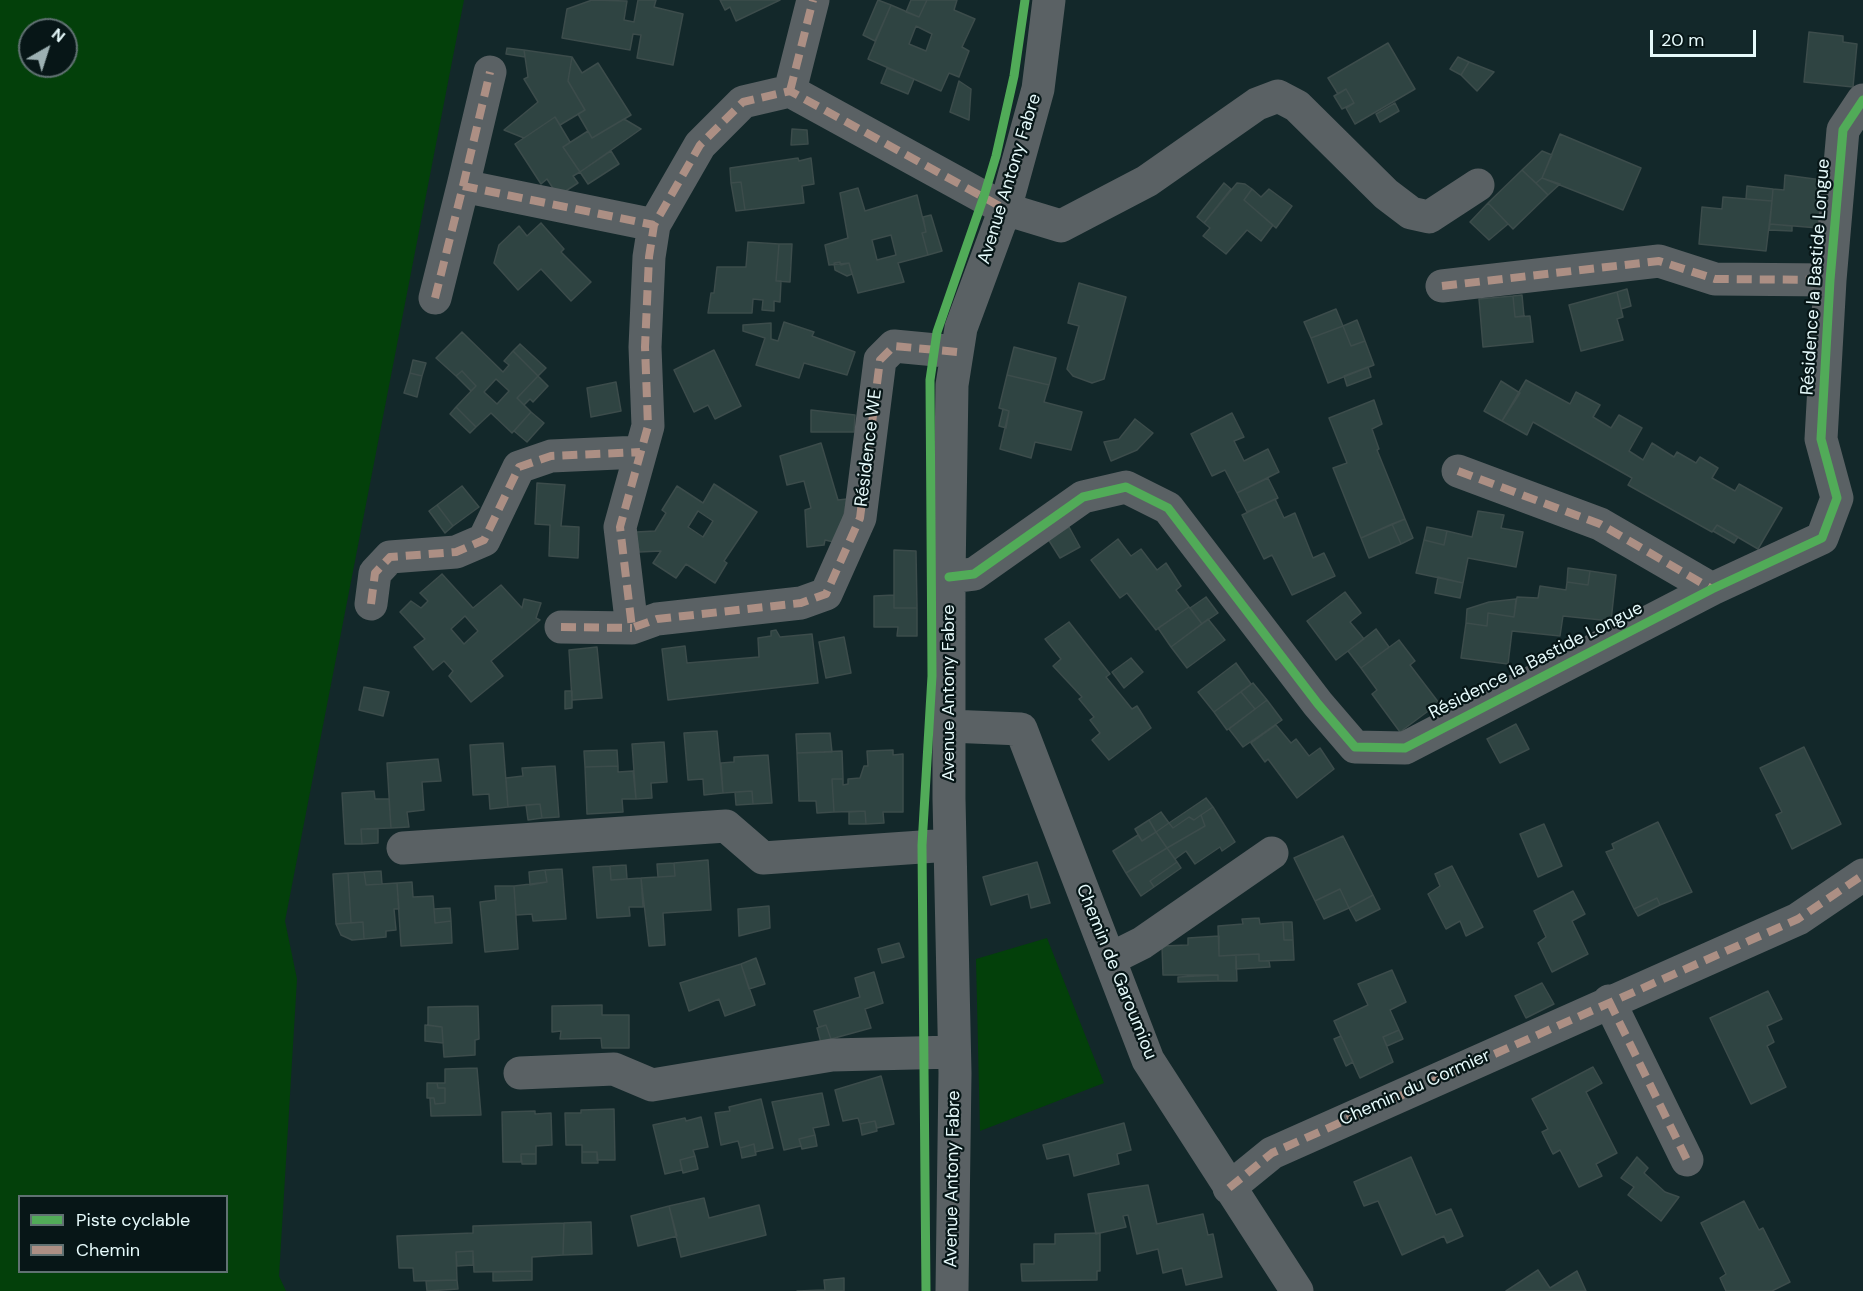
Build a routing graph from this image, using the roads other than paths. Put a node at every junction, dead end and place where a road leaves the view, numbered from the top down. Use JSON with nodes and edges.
{"nodes":[{"id":1,"x":813,"y":0,"type":"edge"},
{"id":2,"x":1049,"y":0,"type":"edge"},
{"id":3,"x":490,"y":72,"type":"dead end"},
{"id":4,"x":790,"y":91,"type":"junction"},
{"id":5,"x":1863,"y":100,"type":"edge"},
{"id":6,"x":1478,"y":185,"type":"dead end"},
{"id":7,"x":463,"y":186,"type":"junction"},
{"id":8,"x":1005,"y":209,"type":"junction"},
{"id":9,"x":654,"y":225,"type":"junction"},
{"id":10,"x":1830,"y":280,"type":"junction"},
{"id":11,"x":1442,"y":286,"type":"dead end"},
{"id":12,"x":435,"y":298,"type":"dead end"},
{"id":13,"x":957,"y":352,"type":"junction"},
{"id":14,"x":640,"y":452,"type":"junction"},
{"id":15,"x":1458,"y":471,"type":"dead end"},
{"id":16,"x":949,"y":578,"type":"junction"},
{"id":17,"x":1712,"y":589,"type":"junction"},
{"id":18,"x":371,"y":604,"type":"dead end"},
{"id":19,"x":561,"y":627,"type":"dead end"},
{"id":20,"x":632,"y":628,"type":"junction"},
{"id":21,"x":949,"y":726,"type":"junction"},
{"id":22,"x":950,"y":845,"type":"junction"},
{"id":23,"x":403,"y":848,"type":"dead end"},
{"id":24,"x":1272,"y":854,"type":"dead end"},
{"id":25,"x":1863,"y":875,"type":"edge"},
{"id":26,"x":1110,"y":959,"type":"junction"},
{"id":27,"x":1609,"y":1001,"type":"junction"},
{"id":28,"x":954,"y":1052,"type":"junction"},
{"id":29,"x":520,"y":1073,"type":"dead end"},
{"id":30,"x":1687,"y":1160,"type":"dead end"},
{"id":31,"x":1229,"y":1188,"type":"junction"},
{"id":32,"x":952,"y":1291,"type":"edge"},
{"id":33,"x":1297,"y":1291,"type":"edge"}],
"edges":[{"from":1,"to":4,"type":"street"},
{"from":2,"to":8,"type":"street","name":"Avenue Antony Fabre"},
{"from":3,"to":7,"type":"street"},
{"from":4,"to":8,"type":"street"},
{"from":4,"to":9,"type":"street"},
{"from":5,"to":10,"type":"street","name":"Résidence la Bastide Longue"},
{"from":6,"to":8,"type":"street"},
{"from":7,"to":9,"type":"street"},
{"from":7,"to":12,"type":"street"},
{"from":8,"to":13,"type":"street","name":"Avenue Antony Fabre"},
{"from":9,"to":14,"type":"street"},
{"from":10,"to":11,"type":"street","name":"Résidence la Bastide Longue"},
{"from":10,"to":17,"type":"street","name":"Résidence la Bastide Longue"},
{"from":13,"to":16,"type":"street","name":"Avenue Antony Fabre"},
{"from":13,"to":20,"type":"street","name":"Résidence WE"},
{"from":14,"to":18,"type":"street"},
{"from":14,"to":20,"type":"street"},
{"from":15,"to":17,"type":"street"},
{"from":16,"to":17,"type":"street","name":"Résidence la Bastide Longue"},
{"from":16,"to":21,"type":"street","name":"Avenue Antony Fabre"},
{"from":19,"to":20,"type":"street","name":"Résidence WE"},
{"from":21,"to":22,"type":"street","name":"Avenue Antony Fabre"},
{"from":21,"to":26,"type":"street","name":"Chemin de Garoumiou"},
{"from":22,"to":23,"type":"street"},
{"from":22,"to":28,"type":"street","name":"Avenue Antony Fabre"},
{"from":24,"to":26,"type":"street"},
{"from":25,"to":27,"type":"street","name":"Chemin du Cormier"},
{"from":26,"to":31,"type":"street","name":"Chemin de Garoumiou"},
{"from":27,"to":30,"type":"street"},
{"from":27,"to":31,"type":"street","name":"Chemin du Cormier"},
{"from":28,"to":29,"type":"street"},
{"from":28,"to":32,"type":"street","name":"Avenue Antony Fabre"},
{"from":31,"to":33,"type":"street","name":"Chemin de Garoumiou"}]}
